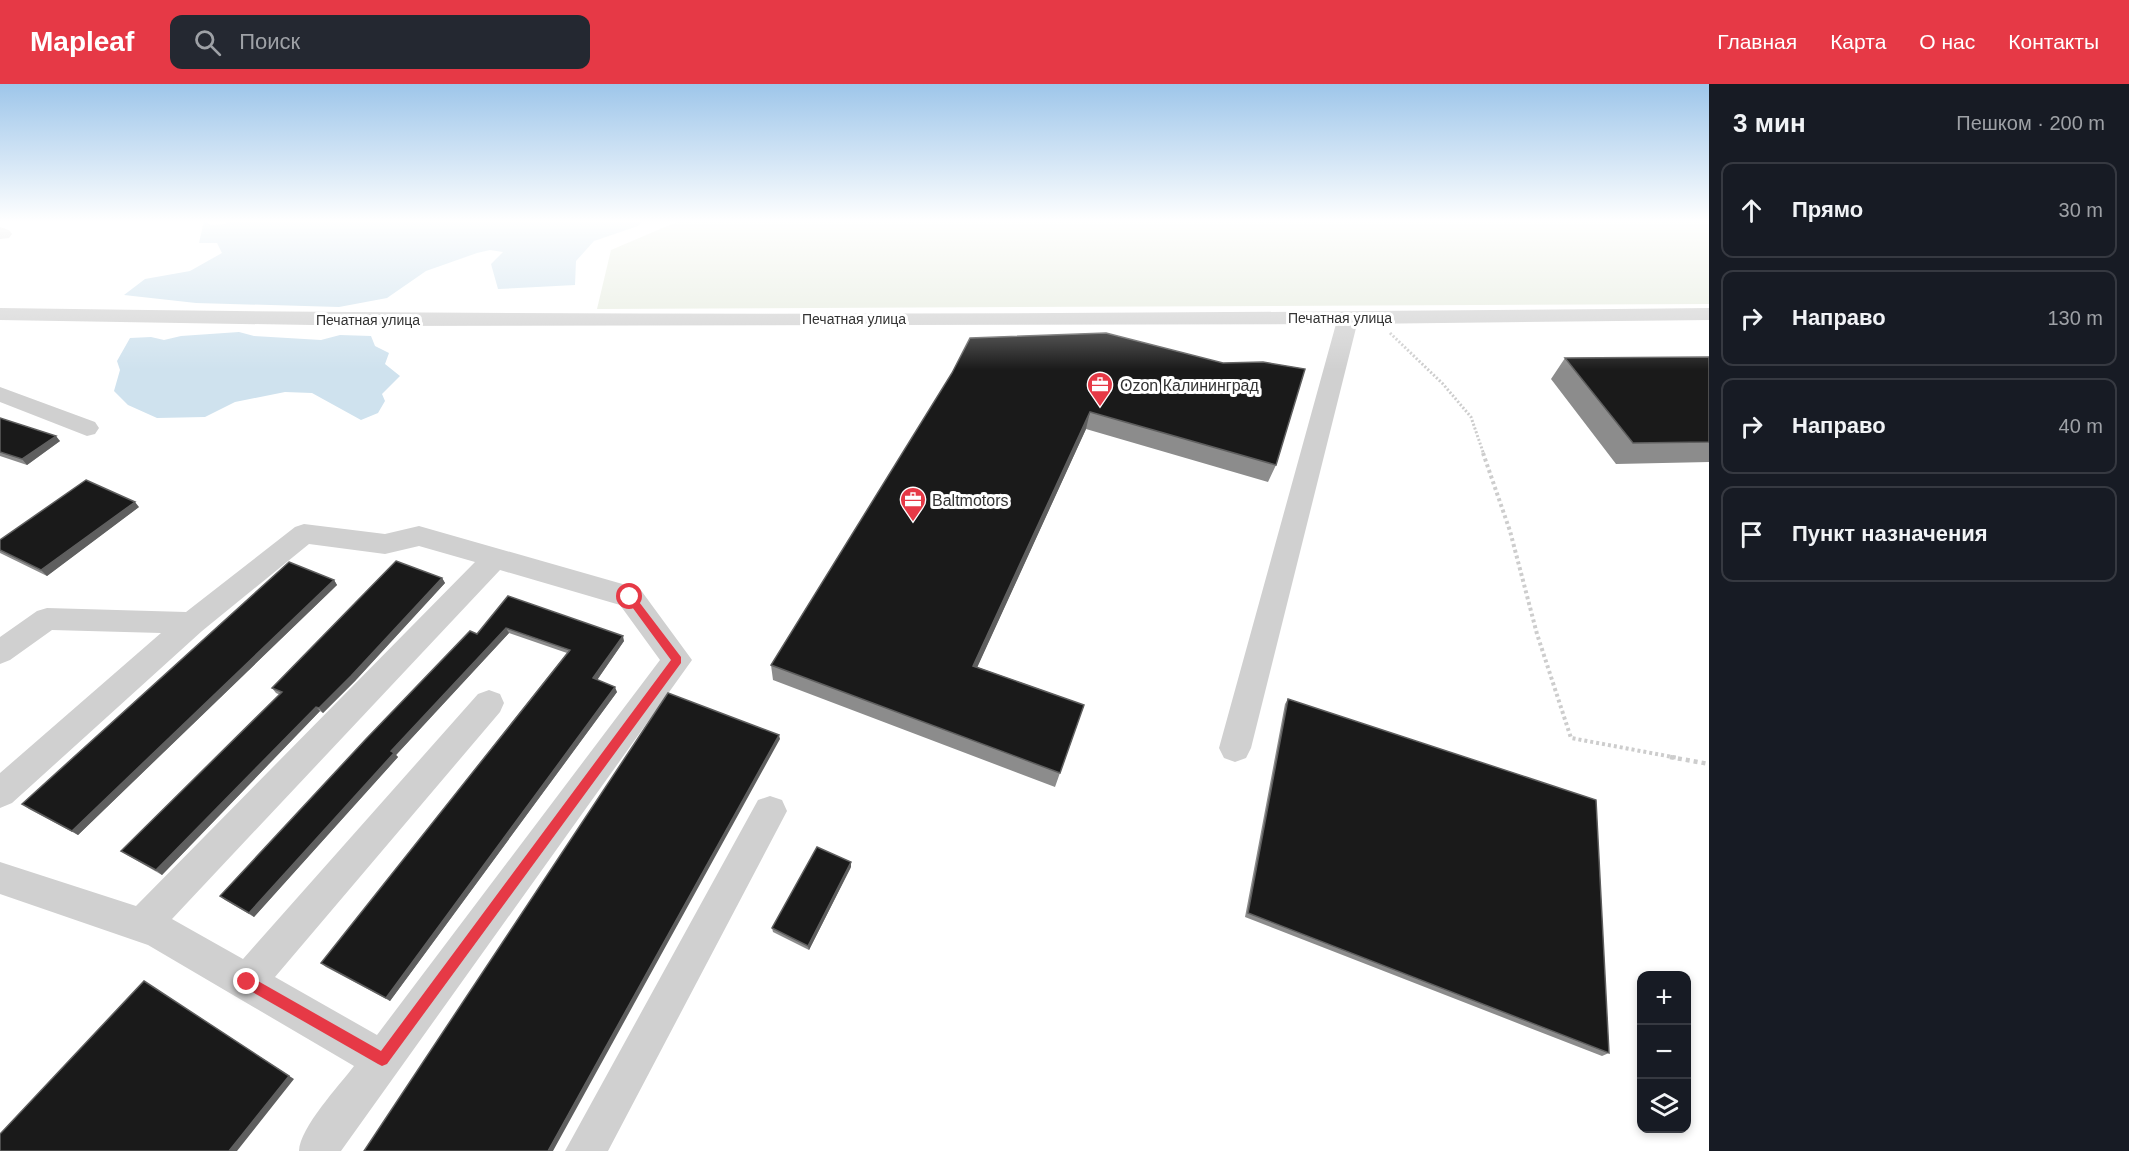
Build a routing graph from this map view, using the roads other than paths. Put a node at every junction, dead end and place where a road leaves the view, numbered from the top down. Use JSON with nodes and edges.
{"nodes":[{"id":1,"x":0,"y":314,"type":"edge"},
{"id":2,"x":1709,"y":314,"type":"edge"},
{"id":3,"x":1348,"y":318,"type":"junction"},
{"id":4,"x":0,"y":394,"type":"edge"},
{"id":5,"x":87,"y":428,"type":"dead end"},
{"id":6,"x":495,"y":558,"type":"junction"},
{"id":7,"x":192,"y":622,"type":"junction"},
{"id":8,"x":0,"y":652,"type":"edge"},
{"id":9,"x":489,"y":703,"type":"dead end"},
{"id":10,"x":1235,"y":748,"type":"dead end"},
{"id":11,"x":0,"y":793,"type":"edge"},
{"id":12,"x":770,"y":811,"type":"dead end"},
{"id":13,"x":0,"y":878,"type":"edge"},
{"id":14,"x":142,"y":925,"type":"junction"},
{"id":15,"x":247,"y":982,"type":"junction"},
{"id":16,"x":382,"y":1060,"type":"junction"},
{"id":17,"x":320,"y":1151,"type":"edge"},
{"id":18,"x":586,"y":1151,"type":"edge"}],
"edges":[{"from":1,"to":3,"type":"street","name":"Печатная улица"},
{"from":2,"to":3,"type":"street","name":"Печатная улица"},
{"from":3,"to":10,"type":"street"},
{"from":4,"to":5,"type":"street"},
{"from":6,"to":7,"type":"street"},
{"from":6,"to":14,"type":"street"},
{"from":6,"to":16,"type":"street"},
{"from":7,"to":8,"type":"street"},
{"from":7,"to":11,"type":"street"},
{"from":9,"to":15,"type":"street"},
{"from":12,"to":18,"type":"street"},
{"from":13,"to":14,"type":"street"},
{"from":14,"to":15,"type":"street"},
{"from":15,"to":16,"type":"street"},
{"from":16,"to":17,"type":"street"}]}
